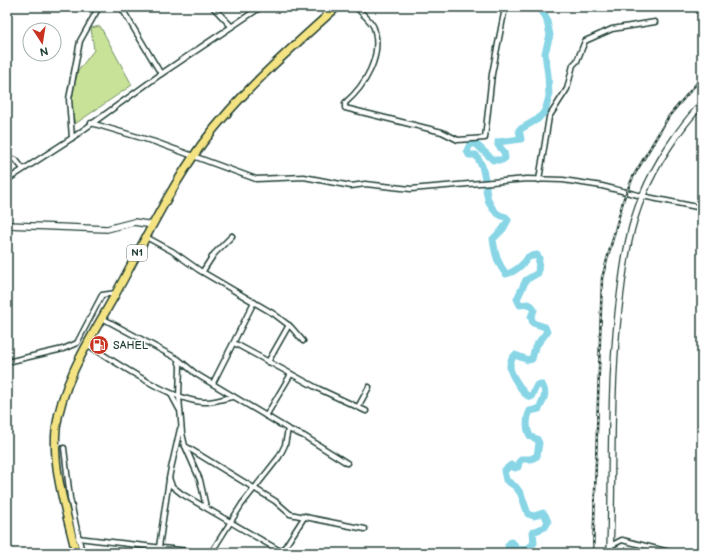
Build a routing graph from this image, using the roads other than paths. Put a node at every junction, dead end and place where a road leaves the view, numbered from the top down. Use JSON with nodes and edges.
{"nodes":[{"id":1,"x":99,"y":7,"type":"edge"},
{"id":2,"x":121,"y":7,"type":"edge"},
{"id":3,"x":213,"y":7,"type":"edge"},
{"id":4,"x":261,"y":7,"type":"edge"},
{"id":5,"x":321,"y":7,"type":"edge"},
{"id":6,"x":337,"y":7,"type":"edge"},
{"id":7,"x":356,"y":7,"type":"edge"},
{"id":8,"x":505,"y":8,"type":"dead end"},
{"id":9,"x":328,"y":16,"type":"junction"},
{"id":10,"x":655,"y":22,"type":"dead end"},
{"id":11,"x":231,"y":26,"type":"junction"},
{"id":12,"x":160,"y":74,"type":"junction"},
{"id":13,"x":702,"y":104,"type":"edge"},
{"id":14,"x":91,"y":123,"type":"junction"},
{"id":15,"x":72,"y":138,"type":"junction"},
{"id":16,"x":194,"y":156,"type":"junction"},
{"id":17,"x":7,"y":158,"type":"edge"},
{"id":18,"x":23,"y":169,"type":"junction"},
{"id":19,"x":7,"y":180,"type":"edge"},
{"id":20,"x":539,"y":180,"type":"junction"},
{"id":21,"x":642,"y":196,"type":"junction"},
{"id":22,"x":702,"y":208,"type":"edge"},
{"id":23,"x":7,"y":225,"type":"edge"},
{"id":24,"x":153,"y":225,"type":"junction"},
{"id":25,"x":232,"y":236,"type":"dead end"},
{"id":26,"x":146,"y":237,"type":"junction"},
{"id":27,"x":202,"y":272,"type":"junction"},
{"id":28,"x":116,"y":292,"type":"junction"},
{"id":29,"x":254,"y":302,"type":"junction"},
{"id":30,"x":102,"y":318,"type":"junction"},
{"id":31,"x":289,"y":325,"type":"junction"},
{"id":32,"x":302,"y":341,"type":"dead end"},
{"id":33,"x":234,"y":343,"type":"junction"},
{"id":34,"x":88,"y":345,"type":"junction"},
{"id":35,"x":178,"y":359,"type":"junction"},
{"id":36,"x":7,"y":362,"type":"edge"},
{"id":37,"x":268,"y":362,"type":"junction"},
{"id":38,"x":291,"y":374,"type":"junction"},
{"id":39,"x":213,"y":383,"type":"junction"},
{"id":40,"x":369,"y":387,"type":"dead end"},
{"id":41,"x":170,"y":392,"type":"junction"},
{"id":42,"x":179,"y":397,"type":"junction"},
{"id":43,"x":233,"y":397,"type":"junction"},
{"id":44,"x":358,"y":407,"type":"junction"},
{"id":45,"x":180,"y":411,"type":"junction"},
{"id":46,"x":366,"y":411,"type":"dead end"},
{"id":47,"x":266,"y":416,"type":"junction"},
{"id":48,"x":181,"y":423,"type":"junction"},
{"id":49,"x":288,"y":429,"type":"junction"},
{"id":50,"x":185,"y":446,"type":"junction"},
{"id":51,"x":64,"y":448,"type":"dead end"},
{"id":52,"x":347,"y":463,"type":"dead end"},
{"id":53,"x":169,"y":478,"type":"junction"},
{"id":54,"x":254,"y":488,"type":"junction"},
{"id":55,"x":206,"y":507,"type":"junction"},
{"id":56,"x":305,"y":516,"type":"junction"},
{"id":57,"x":231,"y":522,"type":"junction"},
{"id":58,"x":365,"y":530,"type":"dead end"},
{"id":59,"x":78,"y":538,"type":"junction"},
{"id":60,"x":610,"y":546,"type":"junction"},
{"id":61,"x":159,"y":547,"type":"junction"},
{"id":62,"x":281,"y":552,"type":"edge"},
{"id":63,"x":76,"y":553,"type":"edge"},
{"id":64,"x":82,"y":553,"type":"edge"},
{"id":65,"x":205,"y":553,"type":"edge"},
{"id":66,"x":212,"y":553,"type":"edge"},
{"id":67,"x":610,"y":553,"type":"edge"},
{"id":68,"x":673,"y":553,"type":"edge"}],
"edges":[{"from":1,"to":15,"type":"street"},
{"from":2,"to":12,"type":"street"},
{"from":3,"to":11,"type":"street"},
{"from":4,"to":11,"type":"street"},
{"from":5,"to":9,"type":"street"},
{"from":6,"to":9,"type":"highway","number":"N1"},
{"from":7,"to":8,"type":"street"},
{"from":9,"to":16,"type":"highway","number":"N1"},
{"from":10,"to":20,"type":"street"},
{"from":11,"to":12,"type":"street"},
{"from":12,"to":14,"type":"street"},
{"from":13,"to":21,"type":"street"},
{"from":14,"to":15,"type":"street"},
{"from":14,"to":16,"type":"street"},
{"from":15,"to":18,"type":"street"},
{"from":16,"to":20,"type":"street"},
{"from":16,"to":24,"type":"highway","number":"N1"},
{"from":17,"to":18,"type":"street"},
{"from":18,"to":19,"type":"street"},
{"from":20,"to":21,"type":"street"},
{"from":21,"to":22,"type":"street"},
{"from":21,"to":60,"type":"street"},
{"from":23,"to":24,"type":"street"},
{"from":24,"to":26,"type":"highway","number":"N1"},
{"from":25,"to":27,"type":"street"},
{"from":26,"to":27,"type":"street"},
{"from":26,"to":28,"type":"highway","number":"N1"},
{"from":27,"to":29,"type":"street"},
{"from":28,"to":30,"type":"highway","number":"N1"},
{"from":28,"to":36,"type":"street"},
{"from":29,"to":31,"type":"street"},
{"from":29,"to":33,"type":"street"},
{"from":30,"to":34,"type":"highway","number":"N1"},
{"from":30,"to":35,"type":"street"},
{"from":31,"to":32,"type":"street"},
{"from":31,"to":37,"type":"street"},
{"from":33,"to":37,"type":"street"},
{"from":33,"to":39,"type":"street"},
{"from":34,"to":41,"type":"street"},
{"from":34,"to":63,"type":"highway","number":"N1"},
{"from":35,"to":39,"type":"street"},
{"from":35,"to":42,"type":"street"},
{"from":37,"to":38,"type":"street"},
{"from":38,"to":44,"type":"street"},
{"from":38,"to":47,"type":"street"},
{"from":39,"to":43,"type":"street"},
{"from":40,"to":44,"type":"street"},
{"from":41,"to":42,"type":"street"},
{"from":41,"to":45,"type":"street"},
{"from":42,"to":43,"type":"street"},
{"from":42,"to":45,"type":"street"},
{"from":43,"to":47,"type":"street"},
{"from":44,"to":46,"type":"street"},
{"from":45,"to":48,"type":"street"},
{"from":47,"to":49,"type":"street"},
{"from":48,"to":50,"type":"street"},
{"from":48,"to":53,"type":"street"},
{"from":49,"to":52,"type":"street"},
{"from":49,"to":54,"type":"street"},
{"from":50,"to":54,"type":"street"},
{"from":50,"to":55,"type":"street"},
{"from":51,"to":59,"type":"street"},
{"from":53,"to":55,"type":"street"},
{"from":53,"to":61,"type":"street"},
{"from":54,"to":56,"type":"street"},
{"from":54,"to":57,"type":"street"},
{"from":55,"to":57,"type":"street"},
{"from":56,"to":58,"type":"street"},
{"from":56,"to":62,"type":"street"},
{"from":57,"to":62,"type":"street"},
{"from":57,"to":66,"type":"street"},
{"from":59,"to":61,"type":"street"},
{"from":59,"to":64,"type":"street"},
{"from":60,"to":67,"type":"street"},
{"from":60,"to":68,"type":"street"},
{"from":61,"to":65,"type":"street"}]}
